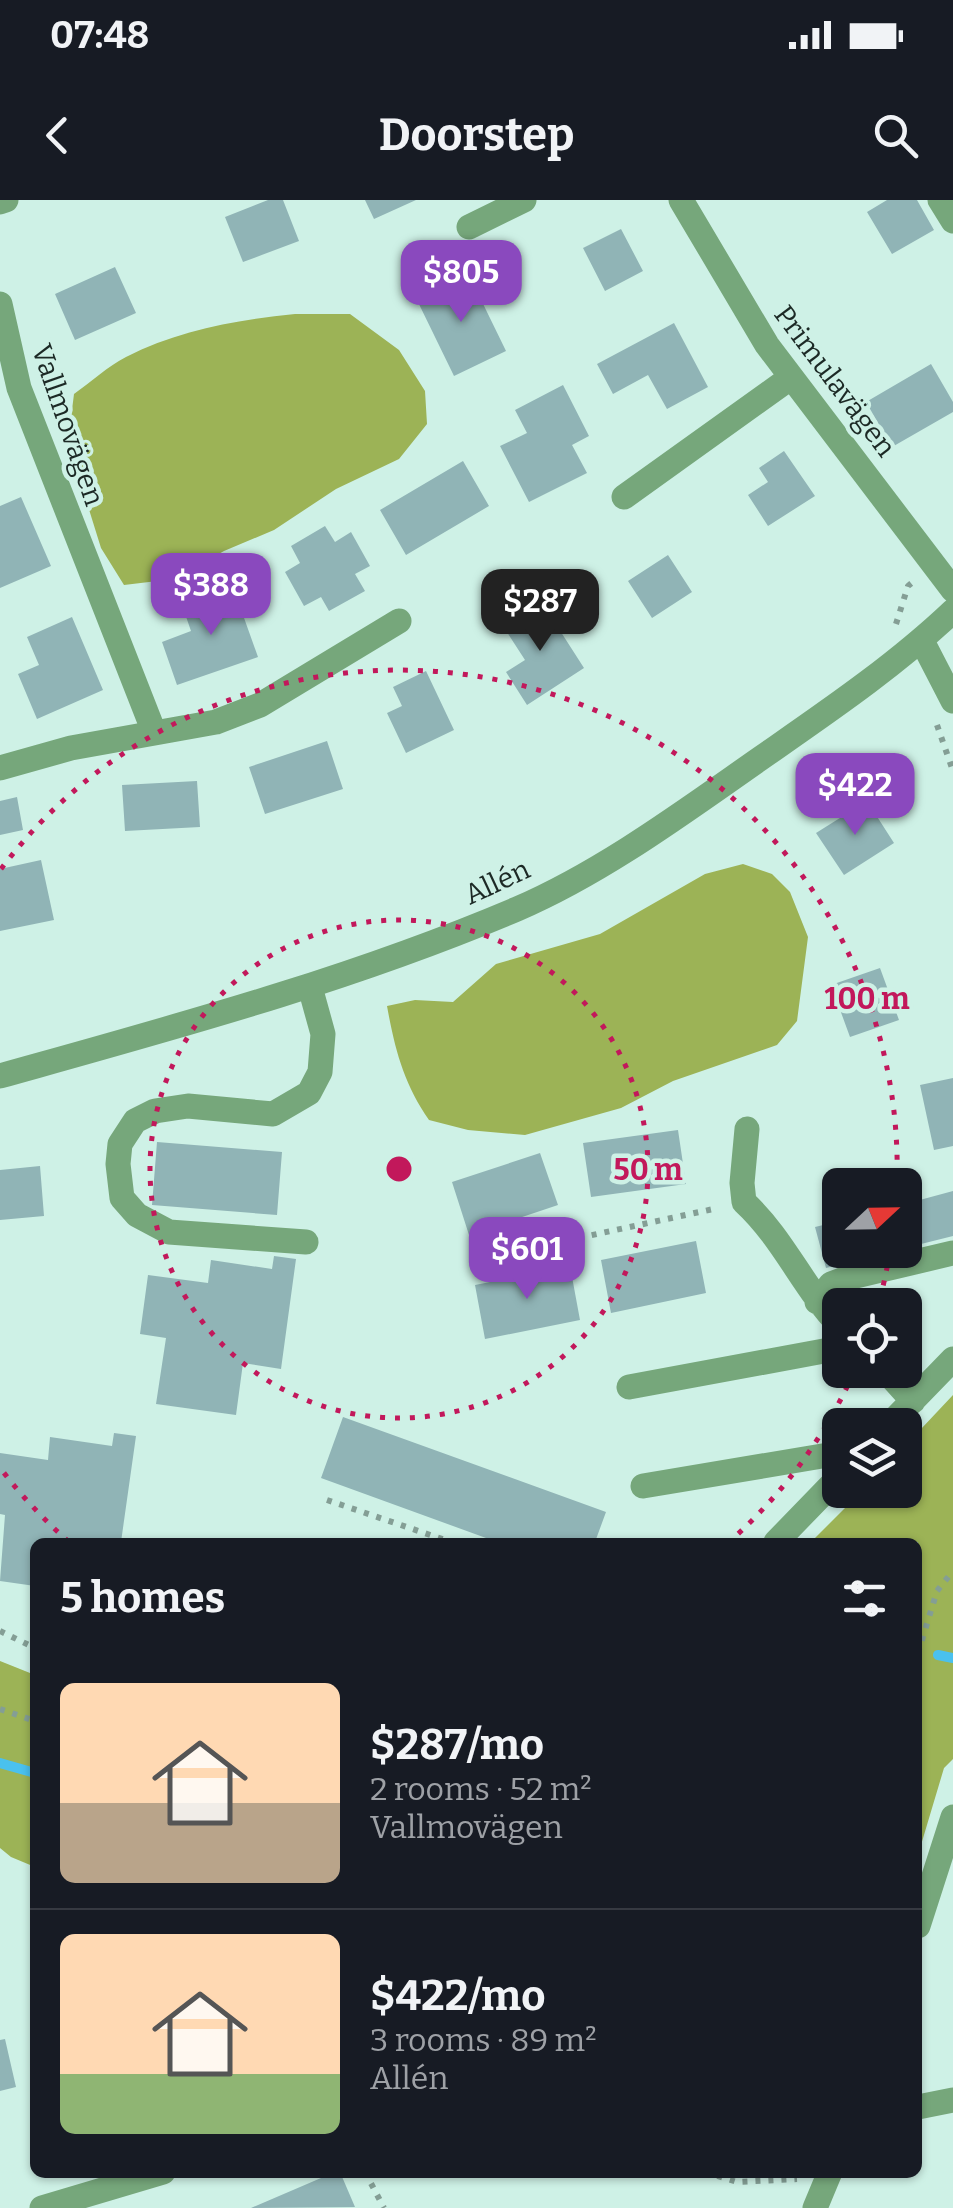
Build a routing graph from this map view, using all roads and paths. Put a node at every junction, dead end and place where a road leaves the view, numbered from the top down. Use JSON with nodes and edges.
{"nodes":[{"id":1,"x":524,"y":200,"type":"edge"},
{"id":2,"x":681,"y":200,"type":"edge"},
{"id":3,"x":940,"y":200,"type":"edge"},
{"id":4,"x":953,"y":222,"type":"edge"},
{"id":5,"x":469,"y":228,"type":"dead end"},
{"id":6,"x":0,"y":304,"type":"edge"},
{"id":7,"x":790,"y":378,"type":"junction"},
{"id":8,"x":624,"y":496,"type":"dead end"},
{"id":9,"x":934,"y":563,"type":"junction"},
{"id":10,"x":953,"y":590,"type":"edge"},
{"id":11,"x":953,"y":611,"type":"edge"},
{"id":12,"x":398,"y":621,"type":"dead end"},
{"id":13,"x":894,"y":631,"type":"dead end"},
{"id":14,"x":922,"y":641,"type":"junction"},
{"id":15,"x":942,"y":704,"type":"edge"},
{"id":16,"x":154,"y":732,"type":"junction"},
{"id":17,"x":0,"y":768,"type":"edge"},
{"id":18,"x":953,"y":771,"type":"edge"},
{"id":19,"x":310,"y":987,"type":"junction"},
{"id":20,"x":0,"y":1076,"type":"edge"},
{"id":21,"x":747,"y":1129,"type":"dead end"},
{"id":22,"x":744,"y":1202,"type":"junction"},
{"id":23,"x":306,"y":1242,"type":"dead end"},
{"id":24,"x":953,"y":1253,"type":"edge"},
{"id":25,"x":490,"y":1257,"type":"dead end"},
{"id":26,"x":817,"y":1302,"type":"junction"},
{"id":27,"x":822,"y":1307,"type":"edge"},
{"id":28,"x":822,"y":1351,"type":"edge"},
{"id":29,"x":953,"y":1359,"type":"edge"},
{"id":30,"x":629,"y":1387,"type":"dead end"},
{"id":31,"x":901,"y":1388,"type":"edge"},
{"id":32,"x":912,"y":1401,"type":"junction"},
{"id":33,"x":905,"y":1408,"type":"edge"},
{"id":34,"x":822,"y":1456,"type":"edge"},
{"id":35,"x":643,"y":1486,"type":"dead end"},
{"id":36,"x":822,"y":1495,"type":"edge"},
{"id":37,"x":327,"y":1500,"type":"dead end"},
{"id":38,"x":439,"y":1538,"type":"edge"},
{"id":39,"x":780,"y":1538,"type":"edge"},
{"id":40,"x":953,"y":1571,"type":"edge"},
{"id":41,"x":0,"y":1630,"type":"edge"},
{"id":42,"x":922,"y":1640,"type":"edge"},
{"id":43,"x":30,"y":1645,"type":"edge"},
{"id":44,"x":0,"y":1709,"type":"edge"},
{"id":45,"x":30,"y":1719,"type":"edge"},
{"id":46,"x":953,"y":1817,"type":"edge"},
{"id":47,"x":922,"y":1914,"type":"edge"},
{"id":48,"x":953,"y":2100,"type":"edge"},
{"id":49,"x":922,"y":2106,"type":"edge"},
{"id":50,"x":147,"y":2178,"type":"edge"},
{"id":51,"x":368,"y":2178,"type":"edge"},
{"id":52,"x":725,"y":2178,"type":"edge"},
{"id":53,"x":803,"y":2178,"type":"edge"},
{"id":54,"x":42,"y":2208,"type":"edge"},
{"id":55,"x":384,"y":2208,"type":"edge"}],
"edges":[{"from":1,"to":5,"type":"street"},
{"from":2,"to":7,"type":"street","name":"Primulavägen"},
{"from":3,"to":4,"type":"street"},
{"from":6,"to":16,"type":"street","name":"Vallmovägen"},
{"from":7,"to":8,"type":"street"},
{"from":7,"to":9,"type":"street","name":"Primulavägen"},
{"from":9,"to":10,"type":"street","name":"Primulavägen"},
{"from":9,"to":13,"type":"path"},
{"from":11,"to":14,"type":"street","name":"Allén"},
{"from":12,"to":16,"type":"street"},
{"from":14,"to":15,"type":"street"},
{"from":14,"to":19,"type":"street","name":"Allén"},
{"from":15,"to":18,"type":"path"},
{"from":16,"to":17,"type":"street"},
{"from":19,"to":20,"type":"street","name":"Allén"},
{"from":19,"to":23,"type":"street"},
{"from":21,"to":22,"type":"street"},
{"from":22,"to":25,"type":"path"},
{"from":22,"to":26,"type":"street"},
{"from":24,"to":26,"type":"street"},
{"from":26,"to":27,"type":"street"},
{"from":28,"to":30,"type":"street"},
{"from":29,"to":32,"type":"street"},
{"from":31,"to":32,"type":"street"},
{"from":32,"to":33,"type":"street"},
{"from":34,"to":35,"type":"street"},
{"from":36,"to":39,"type":"street"},
{"from":37,"to":38,"type":"path"},
{"from":40,"to":42,"type":"path"},
{"from":41,"to":43,"type":"path"},
{"from":44,"to":45,"type":"path"},
{"from":46,"to":47,"type":"street"},
{"from":48,"to":49,"type":"street"},
{"from":50,"to":54,"type":"street"},
{"from":51,"to":55,"type":"path"},
{"from":52,"to":53,"type":"path"}]}
